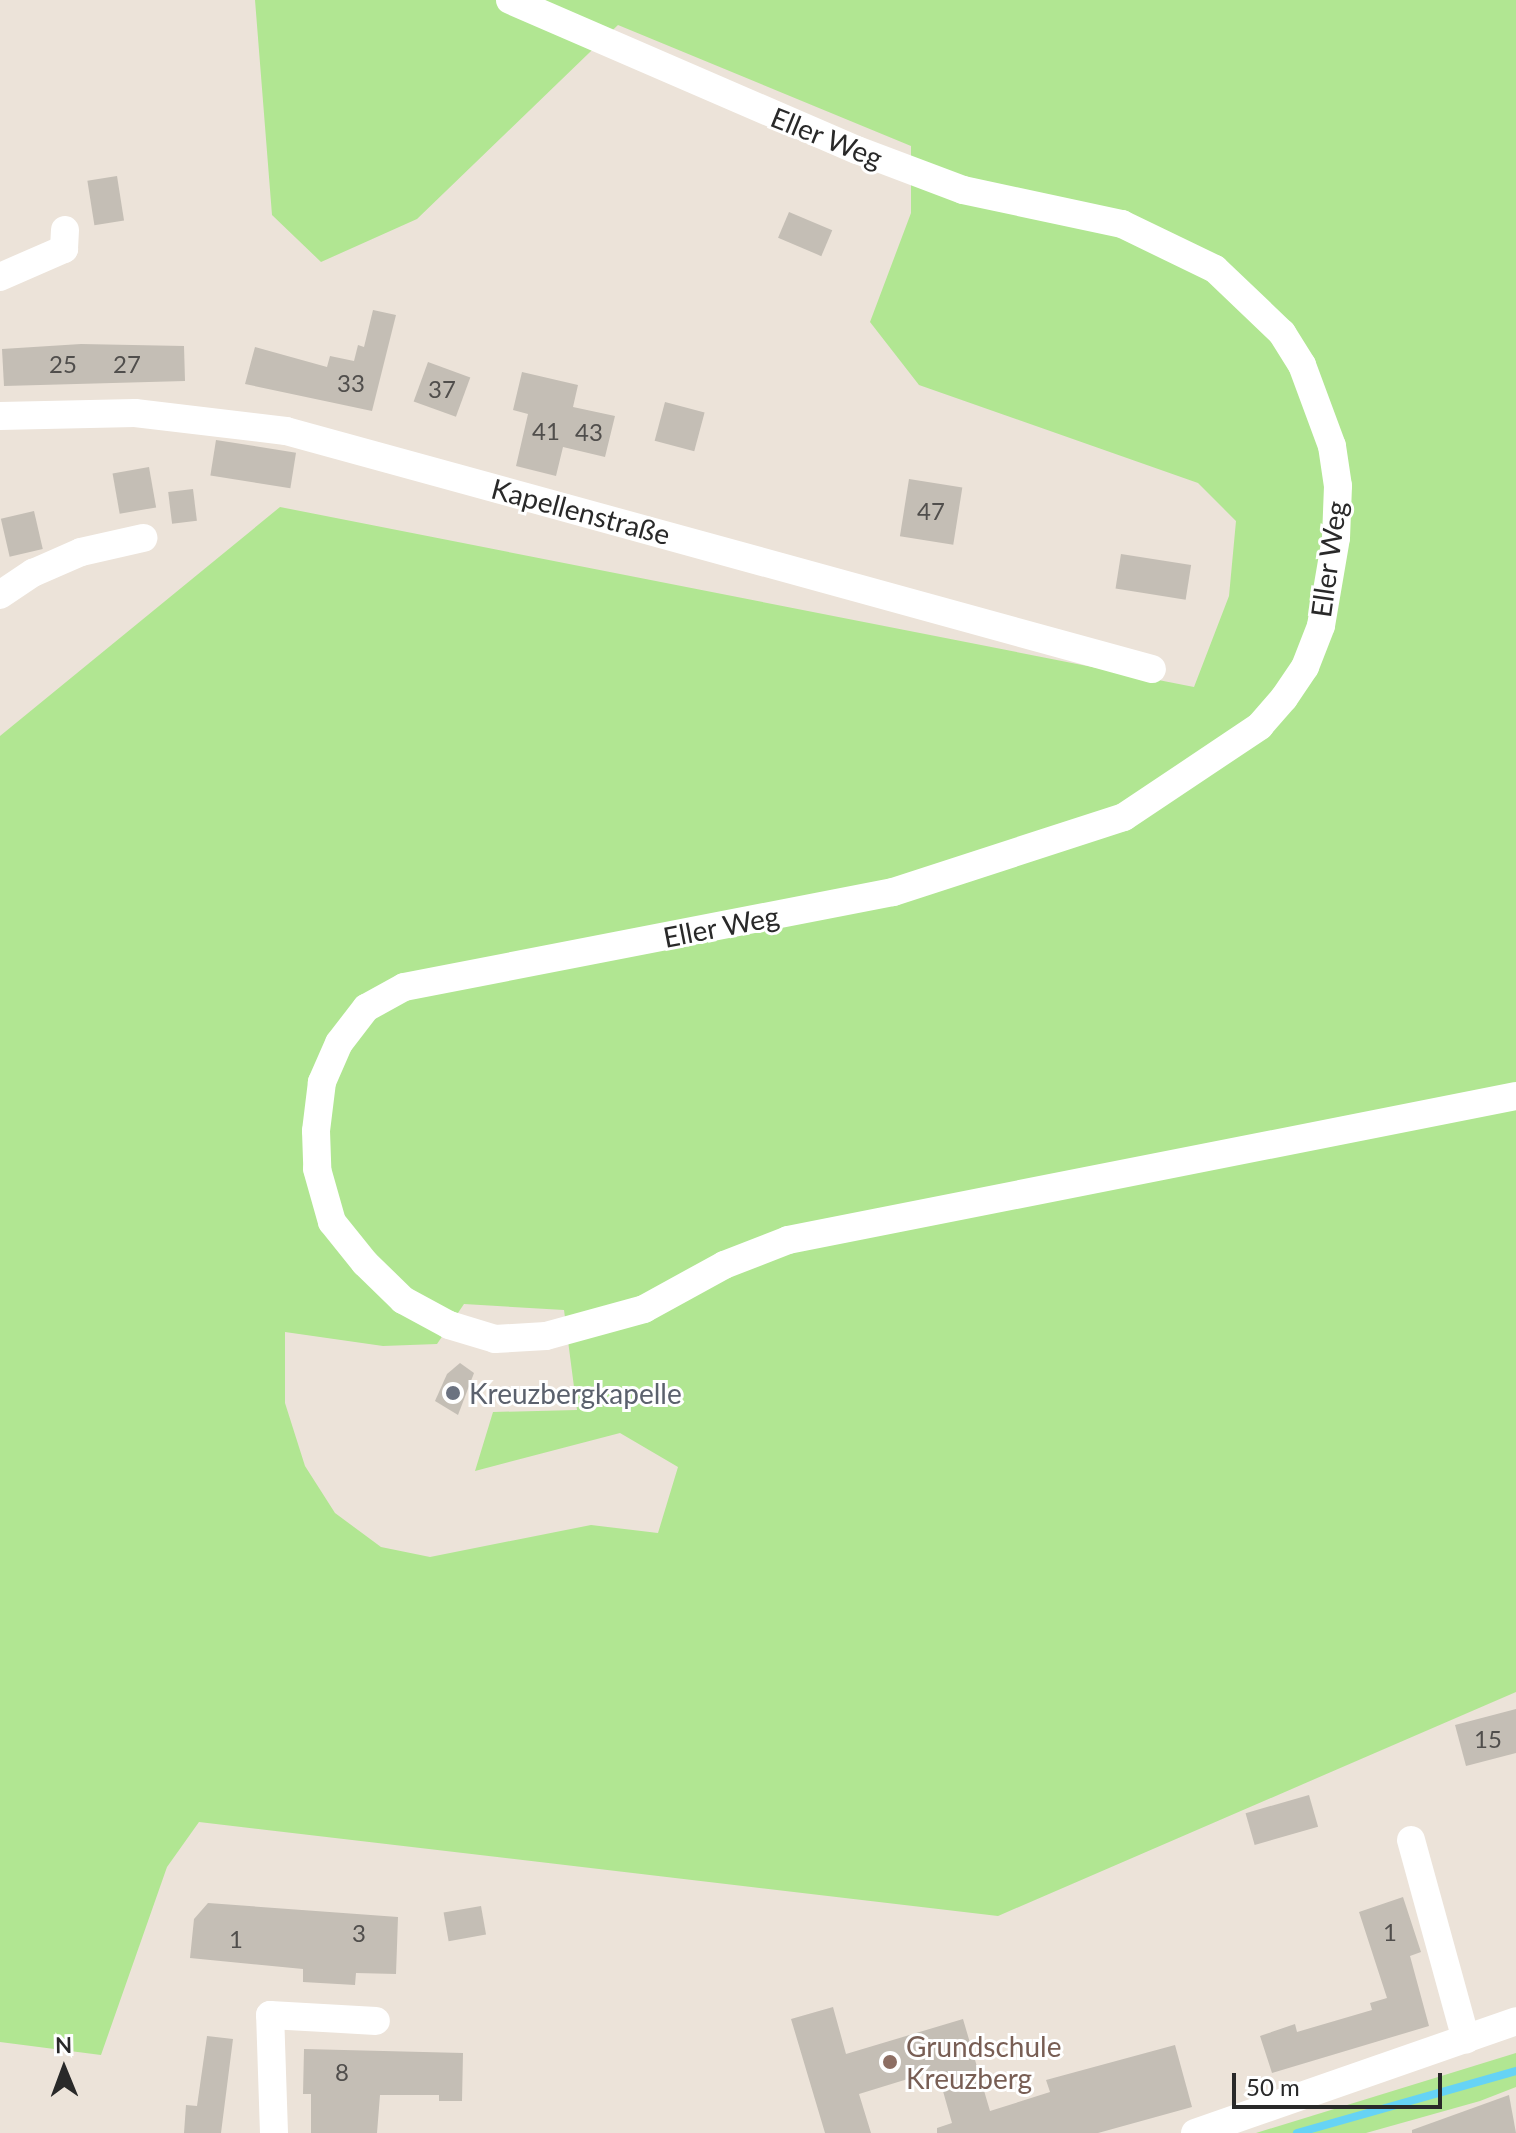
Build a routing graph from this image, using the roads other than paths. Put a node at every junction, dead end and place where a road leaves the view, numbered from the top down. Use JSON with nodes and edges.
{"nodes":[{"id":1,"x":510,"y":0,"type":"edge"},
{"id":2,"x":65,"y":230,"type":"dead end"},
{"id":3,"x":0,"y":277,"type":"edge"},
{"id":4,"x":0,"y":416,"type":"edge"},
{"id":5,"x":143,"y":538,"type":"dead end"},
{"id":6,"x":0,"y":595,"type":"edge"},
{"id":7,"x":1152,"y":669,"type":"dead end"},
{"id":8,"x":1516,"y":1096,"type":"edge"},
{"id":9,"x":1411,"y":1840,"type":"dead end"},
{"id":10,"x":376,"y":2021,"type":"dead end"},
{"id":11,"x":1516,"y":2021,"type":"edge"},
{"id":12,"x":1466,"y":2040,"type":"junction"},
{"id":13,"x":274,"y":2133,"type":"edge"},
{"id":14,"x":1195,"y":2133,"type":"edge"}],
"edges":[{"from":1,"to":8,"type":"street","name":"Eller Weg"},
{"from":2,"to":3,"type":"street"},
{"from":4,"to":7,"type":"street","name":"Kapellenstraße"},
{"from":5,"to":6,"type":"street"},
{"from":9,"to":12,"type":"street"},
{"from":10,"to":13,"type":"street"},
{"from":11,"to":12,"type":"street"},
{"from":12,"to":14,"type":"street"}]}
